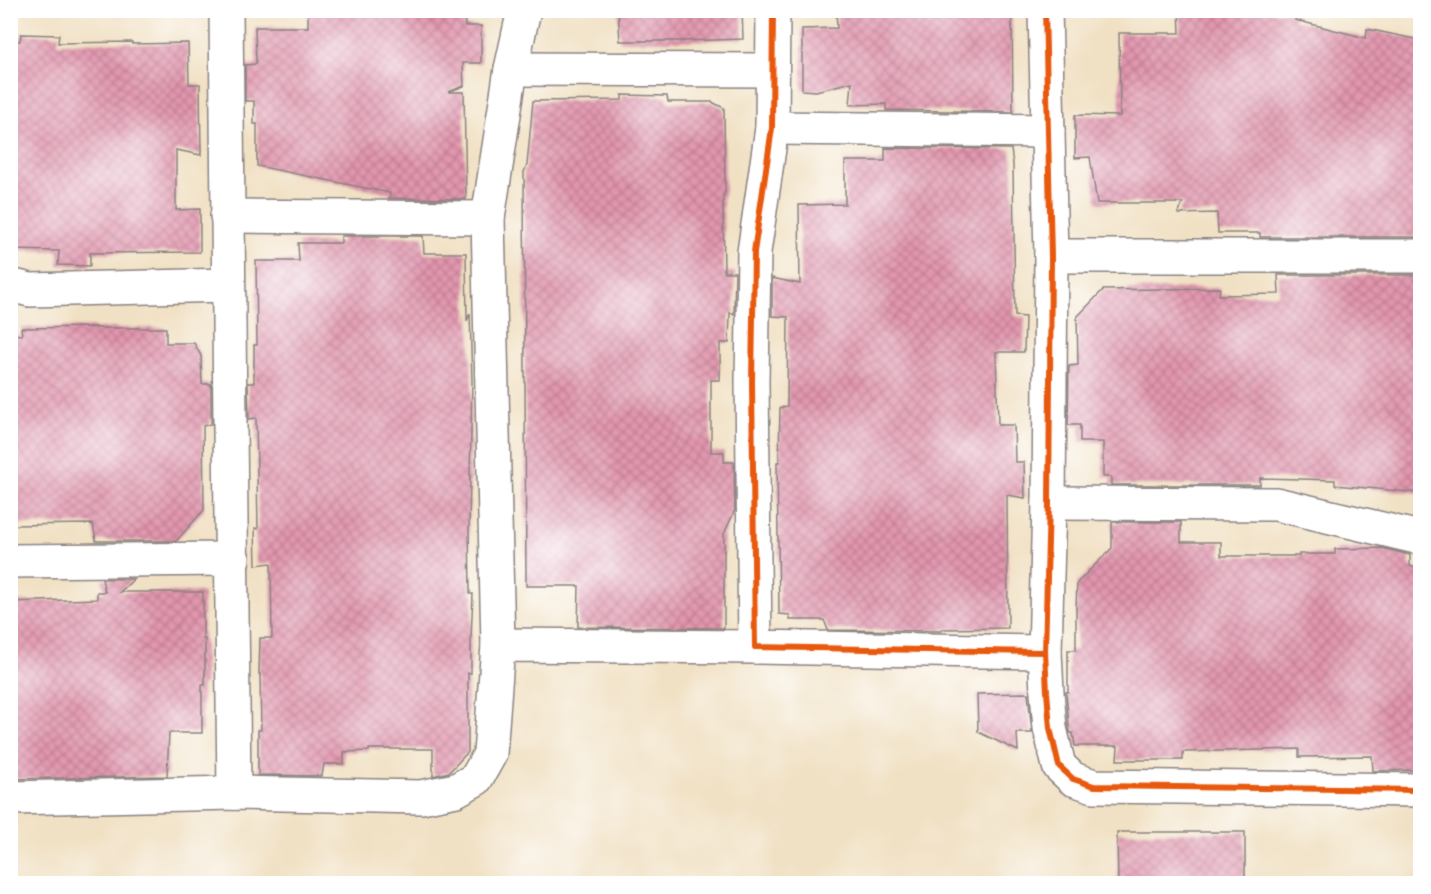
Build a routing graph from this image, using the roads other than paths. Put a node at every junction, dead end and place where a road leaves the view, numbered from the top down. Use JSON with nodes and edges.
{"nodes":[{"id":1,"x":226,"y":10,"type":"edge"},
{"id":2,"x":524,"y":10,"type":"edge"},
{"id":3,"x":773,"y":10,"type":"edge"},
{"id":4,"x":1045,"y":10,"type":"edge"},
{"id":5,"x":511,"y":69,"type":"junction"},
{"id":6,"x":772,"y":70,"type":"junction"},
{"id":7,"x":772,"y":128,"type":"junction"},
{"id":8,"x":1048,"y":131,"type":"junction"},
{"id":9,"x":227,"y":216,"type":"junction"},
{"id":10,"x":488,"y":218,"type":"junction"},
{"id":11,"x":1051,"y":256,"type":"junction"},
{"id":12,"x":1420,"y":256,"type":"edge"},
{"id":13,"x":10,"y":285,"type":"edge"},
{"id":14,"x":228,"y":285,"type":"junction"},
{"id":15,"x":1049,"y":503,"type":"junction"},
{"id":16,"x":1420,"y":538,"type":"edge"},
{"id":17,"x":233,"y":560,"type":"junction"},
{"id":18,"x":10,"y":561,"type":"edge"},
{"id":19,"x":498,"y":645,"type":"junction"},
{"id":20,"x":755,"y":647,"type":"junction"},
{"id":21,"x":1045,"y":652,"type":"junction"},
{"id":22,"x":1420,"y":790,"type":"edge"},
{"id":23,"x":234,"y":793,"type":"junction"},
{"id":24,"x":10,"y":798,"type":"edge"}],
"edges":[{"from":1,"to":9,"type":"street"},
{"from":2,"to":5,"type":"street"},
{"from":3,"to":6,"type":"street"},
{"from":4,"to":8,"type":"street"},
{"from":5,"to":6,"type":"street"},
{"from":5,"to":10,"type":"street"},
{"from":6,"to":7,"type":"street"},
{"from":7,"to":8,"type":"street"},
{"from":7,"to":20,"type":"street"},
{"from":8,"to":11,"type":"street"},
{"from":9,"to":10,"type":"street"},
{"from":9,"to":14,"type":"street"},
{"from":10,"to":19,"type":"street"},
{"from":11,"to":12,"type":"street"},
{"from":11,"to":15,"type":"street"},
{"from":13,"to":14,"type":"street"},
{"from":14,"to":17,"type":"street"},
{"from":15,"to":16,"type":"street"},
{"from":15,"to":21,"type":"street"},
{"from":17,"to":18,"type":"street"},
{"from":17,"to":23,"type":"street"},
{"from":19,"to":20,"type":"street"},
{"from":19,"to":23,"type":"street"},
{"from":20,"to":21,"type":"street"},
{"from":21,"to":22,"type":"street"},
{"from":23,"to":24,"type":"street"}]}
